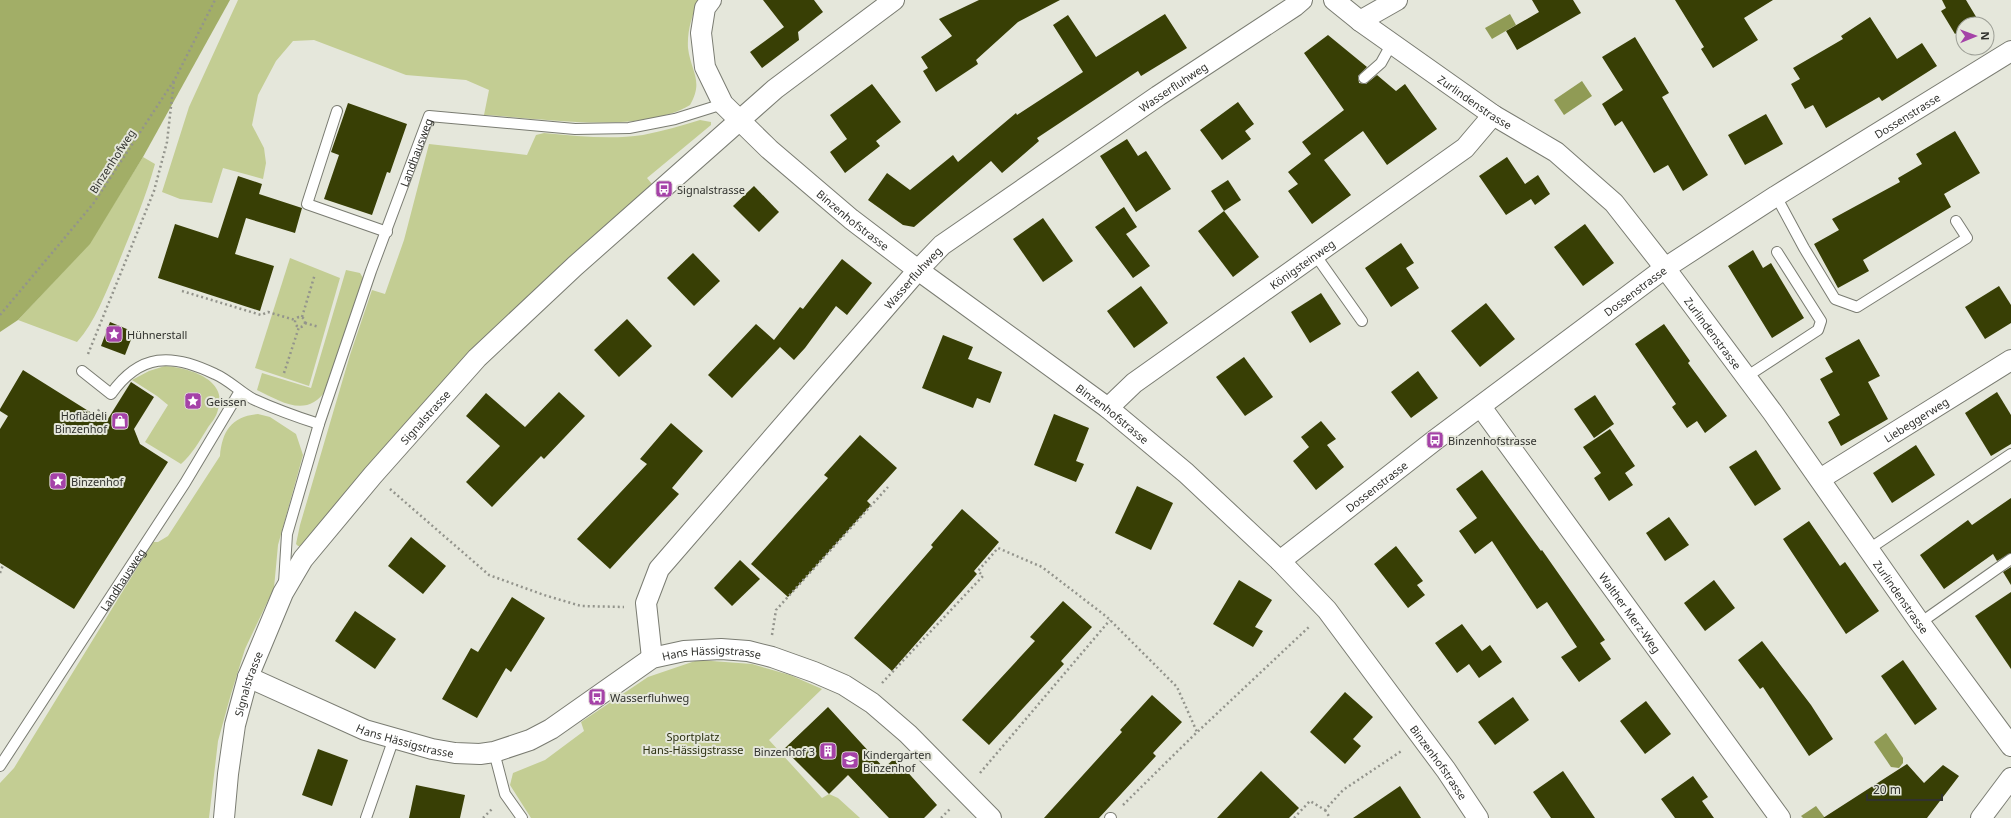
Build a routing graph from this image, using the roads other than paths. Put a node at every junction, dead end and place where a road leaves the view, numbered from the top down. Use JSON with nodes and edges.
{"nodes":[{"id":1,"x":711,"y":0,"type":"edge"},
{"id":2,"x":894,"y":0,"type":"edge"},
{"id":3,"x":1302,"y":0,"type":"edge"},
{"id":4,"x":1334,"y":0,"type":"edge"},
{"id":5,"x":1397,"y":0,"type":"edge"},
{"id":6,"x":1360,"y":21,"type":"junction"},
{"id":7,"x":1392,"y":43,"type":"junction"},
{"id":8,"x":2011,"y":51,"type":"edge"},
{"id":9,"x":1364,"y":78,"type":"dead end"},
{"id":10,"x":723,"y":104,"type":"junction"},
{"id":11,"x":337,"y":111,"type":"dead end"},
{"id":12,"x":1493,"y":115,"type":"junction"},
{"id":13,"x":740,"y":119,"type":"junction"},
{"id":14,"x":1776,"y":196,"type":"junction"},
{"id":15,"x":1956,"y":221,"type":"dead end"},
{"id":16,"x":387,"y":232,"type":"junction"},
{"id":17,"x":1777,"y":252,"type":"dead end"},
{"id":18,"x":1314,"y":253,"type":"junction"},
{"id":19,"x":1665,"y":268,"type":"junction"},
{"id":20,"x":918,"y":270,"type":"junction"},
{"id":21,"x":1362,"y":321,"type":"dead end"},
{"id":22,"x":2011,"y":360,"type":"edge"},
{"id":23,"x":82,"y":372,"type":"road end"},
{"id":24,"x":1746,"y":377,"type":"junction"},
{"id":25,"x":240,"y":391,"type":"junction"},
{"id":26,"x":1481,"y":407,"type":"junction"},
{"id":27,"x":1108,"y":408,"type":"junction"},
{"id":28,"x":319,"y":424,"type":"junction"},
{"id":29,"x":2011,"y":454,"type":"edge"},
{"id":30,"x":1820,"y":479,"type":"junction"},
{"id":31,"x":1869,"y":549,"type":"junction"},
{"id":32,"x":2011,"y":560,"type":"edge"},
{"id":33,"x":1280,"y":561,"type":"junction"},
{"id":34,"x":283,"y":593,"type":"junction"},
{"id":35,"x":1920,"y":623,"type":"junction"},
{"id":36,"x":652,"y":658,"type":"junction"},
{"id":37,"x":248,"y":677,"type":"junction"},
{"id":38,"x":394,"y":738,"type":"junction"},
{"id":39,"x":2011,"y":746,"type":"edge"},
{"id":40,"x":494,"y":752,"type":"junction"},
{"id":41,"x":0,"y":766,"type":"edge"},
{"id":42,"x":2011,"y":778,"type":"edge"},
{"id":43,"x":224,"y":818,"type":"edge"},
{"id":44,"x":366,"y":818,"type":"edge"},
{"id":45,"x":522,"y":818,"type":"edge"},
{"id":46,"x":991,"y":818,"type":"edge"},
{"id":47,"x":1478,"y":818,"type":"edge"},
{"id":48,"x":1780,"y":818,"type":"edge"},
{"id":49,"x":1981,"y":818,"type":"edge"}],
"edges":[{"from":1,"to":10,"type":"street"},
{"from":2,"to":13,"type":"street","name":"Signalstrasse"},
{"from":3,"to":20,"type":"street","name":"Wasserfluhweg"},
{"from":4,"to":6,"type":"street","name":"Zurlindenstrasse"},
{"from":5,"to":6,"type":"street"},
{"from":6,"to":7,"type":"street","name":"Zurlindenstrasse"},
{"from":7,"to":9,"type":"lane"},
{"from":7,"to":12,"type":"street","name":"Zurlindenstrasse"},
{"from":8,"to":14,"type":"street","name":"Dossenstrasse"},
{"from":10,"to":13,"type":"street"},
{"from":10,"to":16,"type":"lane","name":"Landhausweg"},
{"from":11,"to":16,"type":"lane"},
{"from":12,"to":18,"type":"street","name":"Königsteinweg"},
{"from":12,"to":19,"type":"street","name":"Zurlindenstrasse"},
{"from":13,"to":20,"type":"street","name":"Binzenhofstrasse"},
{"from":13,"to":34,"type":"street","name":"Signalstrasse"},
{"from":14,"to":15,"type":"lane"},
{"from":14,"to":19,"type":"street","name":"Dossenstrasse"},
{"from":16,"to":28,"type":"lane","name":"Landhausweg"},
{"from":17,"to":24,"type":"lane"},
{"from":18,"to":21,"type":"lane"},
{"from":18,"to":27,"type":"street","name":"Königsteinweg"},
{"from":19,"to":24,"type":"street","name":"Zurlindenstrasse"},
{"from":19,"to":26,"type":"street","name":"Dossenstrasse"},
{"from":20,"to":27,"type":"street","name":"Binzenhofstrasse"},
{"from":20,"to":36,"type":"street","name":"Wasserfluhweg"},
{"from":22,"to":30,"type":"street","name":"Liebeggerweg"},
{"from":23,"to":25,"type":"lane"},
{"from":24,"to":30,"type":"street","name":"Zurlindenstrasse"},
{"from":25,"to":28,"type":"lane"},
{"from":25,"to":41,"type":"lane","name":"Landhausweg"},
{"from":26,"to":33,"type":"street","name":"Dossenstrasse"},
{"from":26,"to":48,"type":"street","name":"Walther Merz-Weg"},
{"from":27,"to":33,"type":"street","name":"Binzenhofstrasse"},
{"from":28,"to":34,"type":"lane","name":"Landhausweg"},
{"from":29,"to":31,"type":"lane"},
{"from":30,"to":31,"type":"street","name":"Zurlindenstrasse"},
{"from":31,"to":35,"type":"street","name":"Zurlindenstrasse"},
{"from":32,"to":35,"type":"lane"},
{"from":33,"to":47,"type":"street","name":"Binzenhofstrasse"},
{"from":34,"to":37,"type":"street","name":"Signalstrasse"},
{"from":35,"to":39,"type":"street","name":"Zurlindenstrasse"},
{"from":36,"to":40,"type":"street","name":"Hans Hässigstrasse"},
{"from":36,"to":46,"type":"street","name":"Hans Hässigstrasse"},
{"from":37,"to":38,"type":"street","name":"Hans Hässigstrasse"},
{"from":37,"to":43,"type":"street","name":"Signalstrasse"},
{"from":38,"to":40,"type":"street","name":"Hans Hässigstrasse"},
{"from":38,"to":44,"type":"lane"},
{"from":40,"to":45,"type":"lane"},
{"from":42,"to":49,"type":"street"}]}
